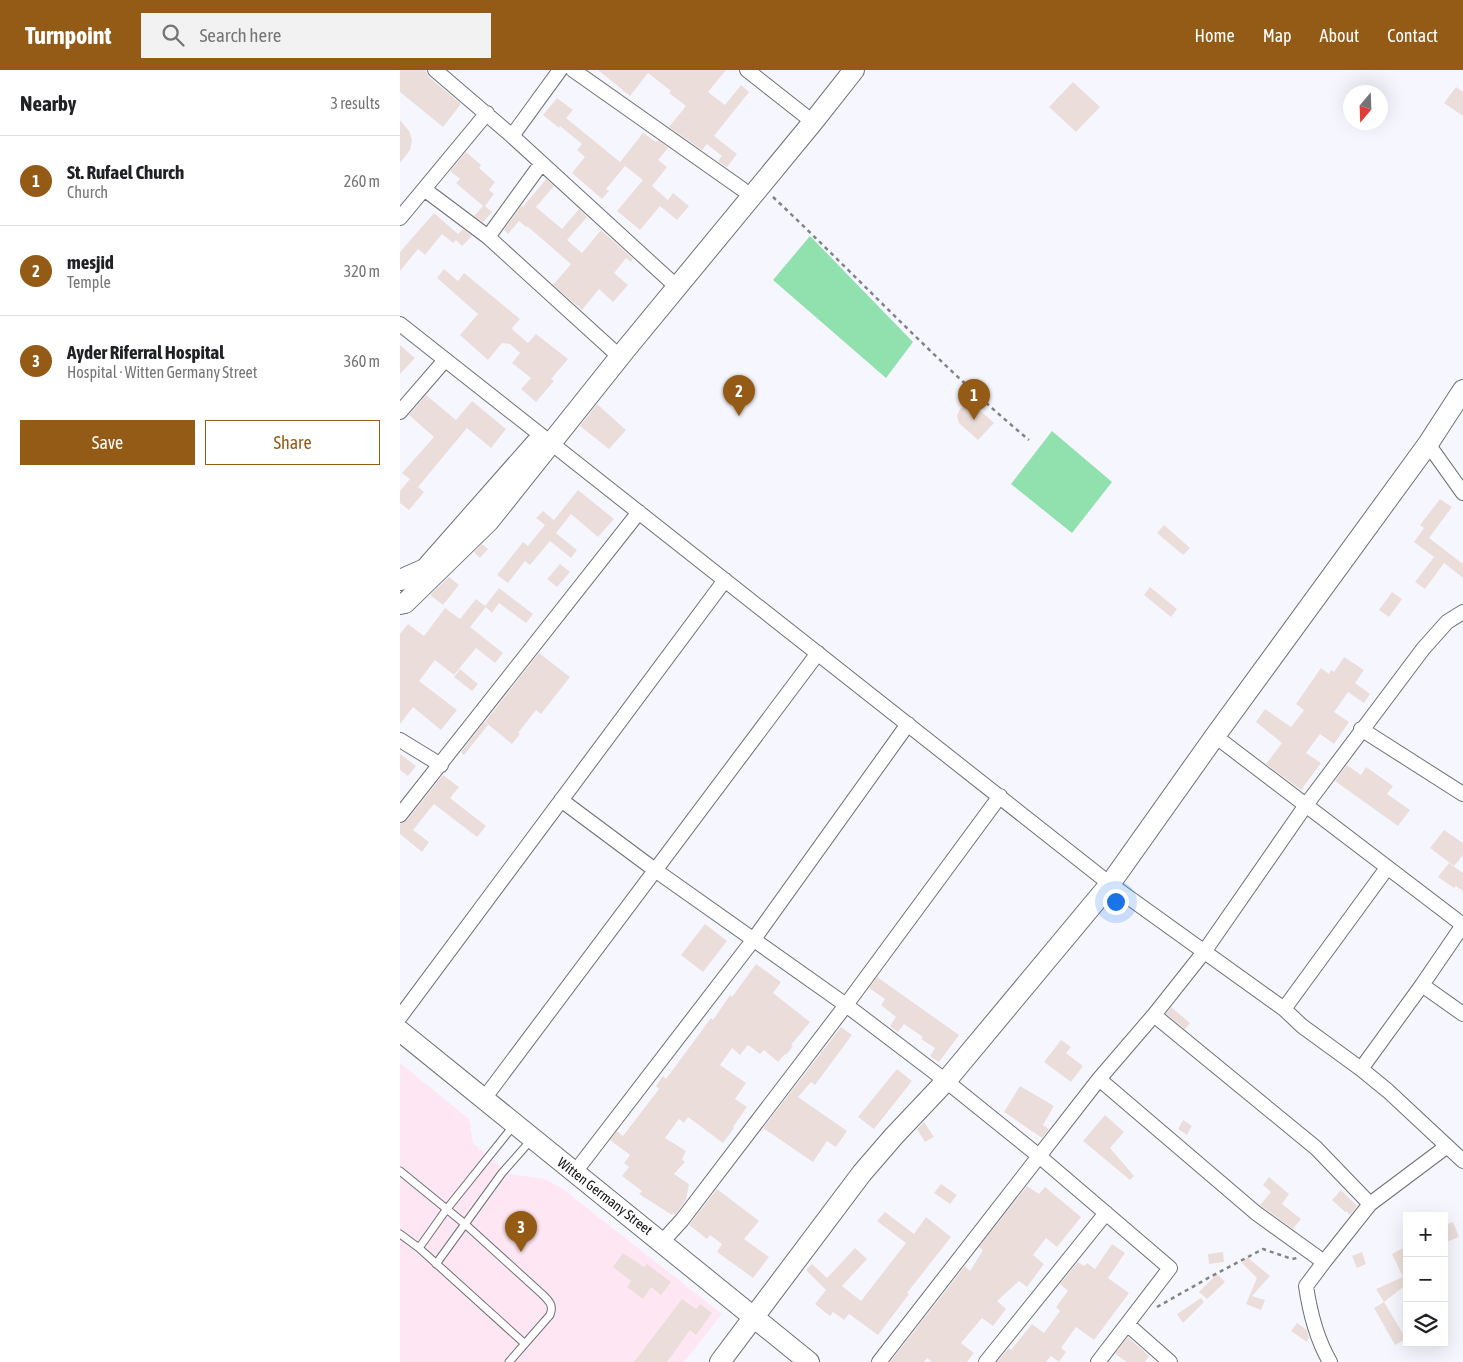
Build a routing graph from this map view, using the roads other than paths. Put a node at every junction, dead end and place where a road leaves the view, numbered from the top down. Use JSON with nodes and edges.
{"nodes":[{"id":1,"x":435,"y":70,"type":"edge"},
{"id":2,"x":560,"y":70,"type":"edge"},
{"id":3,"x":573,"y":70,"type":"edge"},
{"id":4,"x":747,"y":70,"type":"edge"},
{"id":5,"x":838,"y":70,"type":"edge"},
{"id":6,"x":854,"y":70,"type":"edge"},
{"id":7,"x":487,"y":113,"type":"junction"},
{"id":8,"x":808,"y":118,"type":"junction"},
{"id":9,"x":512,"y":136,"type":"junction"},
{"id":10,"x":542,"y":164,"type":"junction"},
{"id":11,"x":751,"y":187,"type":"junction"},
{"id":12,"x":424,"y":189,"type":"junction"},
{"id":13,"x":400,"y":218,"type":"edge"},
{"id":14,"x":488,"y":237,"type":"junction"},
{"id":15,"x":672,"y":283,"type":"junction"},
{"id":16,"x":400,"y":324,"type":"edge"},
{"id":17,"x":616,"y":353,"type":"junction"},
{"id":18,"x":445,"y":360,"type":"junction"},
{"id":19,"x":1463,"y":390,"type":"edge"},
{"id":20,"x":400,"y":412,"type":"edge"},
{"id":21,"x":547,"y":440,"type":"junction"},
{"id":22,"x":1428,"y":444,"type":"junction"},
{"id":23,"x":1463,"y":493,"type":"edge"},
{"id":24,"x":639,"y":512,"type":"junction"},
{"id":25,"x":425,"y":570,"type":"junction"},
{"id":26,"x":400,"y":580,"type":"edge"},
{"id":27,"x":726,"y":580,"type":"junction"},
{"id":28,"x":402,"y":605,"type":"edge"},
{"id":29,"x":1463,"y":612,"type":"edge"},
{"id":30,"x":818,"y":654,"type":"junction"},
{"id":31,"x":908,"y":724,"type":"junction"},
{"id":32,"x":1361,"y":729,"type":"junction"},
{"id":33,"x":1215,"y":736,"type":"junction"},
{"id":34,"x":400,"y":740,"type":"edge"},
{"id":35,"x":441,"y":765,"type":"junction"},
{"id":36,"x":1463,"y":794,"type":"edge"},
{"id":37,"x":1000,"y":796,"type":"junction"},
{"id":38,"x":561,"y":800,"type":"junction"},
{"id":39,"x":1306,"y":805,"type":"junction"},
{"id":40,"x":400,"y":815,"type":"edge"},
{"id":41,"x":1387,"y":868,"type":"junction"},
{"id":42,"x":655,"y":870,"type":"junction"},
{"id":43,"x":1110,"y":884,"type":"junction"},
{"id":44,"x":1463,"y":925,"type":"edge"},
{"id":45,"x":754,"y":939,"type":"junction"},
{"id":46,"x":1204,"y":952,"type":"junction"},
{"id":47,"x":1422,"y":985,"type":"junction"},
{"id":48,"x":846,"y":1005,"type":"junction"},
{"id":49,"x":1284,"y":1009,"type":"junction"},
{"id":50,"x":1463,"y":1014,"type":"edge"},
{"id":51,"x":1154,"y":1016,"type":"junction"},
{"id":52,"x":400,"y":1017,"type":"edge"},
{"id":53,"x":400,"y":1031,"type":"edge"},
{"id":54,"x":1361,"y":1070,"type":"junction"},
{"id":55,"x":1099,"y":1079,"type":"junction"},
{"id":56,"x":946,"y":1082,"type":"junction"},
{"id":57,"x":483,"y":1100,"type":"junction"},
{"id":58,"x":515,"y":1125,"type":"junction"},
{"id":59,"x":532,"y":1139,"type":"junction"},
{"id":60,"x":1446,"y":1147,"type":"junction"},
{"id":61,"x":1039,"y":1156,"type":"junction"},
{"id":62,"x":1463,"y":1162,"type":"edge"},
{"id":63,"x":400,"y":1171,"type":"edge"},
{"id":64,"x":575,"y":1172,"type":"junction"},
{"id":65,"x":1370,"y":1204,"type":"junction"},
{"id":66,"x":446,"y":1210,"type":"junction"},
{"id":67,"x":1106,"y":1213,"type":"junction"},
{"id":68,"x":465,"y":1224,"type":"junction"},
{"id":69,"x":400,"y":1234,"type":"edge"},
{"id":70,"x":662,"y":1242,"type":"junction"},
{"id":71,"x":419,"y":1248,"type":"junction"},
{"id":72,"x":1320,"y":1260,"type":"junction"},
{"id":73,"x":436,"y":1264,"type":"junction"},
{"id":74,"x":753,"y":1317,"type":"junction"},
{"id":75,"x":1128,"y":1324,"type":"junction"},
{"id":76,"x":524,"y":1343,"type":"junction"},
{"id":77,"x":509,"y":1362,"type":"edge"},
{"id":78,"x":720,"y":1362,"type":"edge"},
{"id":79,"x":809,"y":1362,"type":"edge"},
{"id":80,"x":879,"y":1362,"type":"edge"},
{"id":81,"x":986,"y":1362,"type":"edge"},
{"id":82,"x":1098,"y":1362,"type":"edge"},
{"id":83,"x":1170,"y":1362,"type":"edge"},
{"id":84,"x":1330,"y":1362,"type":"edge"}],
"edges":[{"from":1,"to":7,"type":"street"},
{"from":2,"to":9,"type":"street"},
{"from":3,"to":11,"type":"street"},
{"from":4,"to":8,"type":"street"},
{"from":5,"to":8,"type":"street"},
{"from":6,"to":8,"type":"street"},
{"from":7,"to":9,"type":"street"},
{"from":7,"to":12,"type":"street"},
{"from":8,"to":11,"type":"street"},
{"from":9,"to":10,"type":"street"},
{"from":10,"to":14,"type":"street"},
{"from":10,"to":15,"type":"street"},
{"from":11,"to":15,"type":"street"},
{"from":12,"to":13,"type":"street"},
{"from":12,"to":14,"type":"street"},
{"from":14,"to":17,"type":"street"},
{"from":15,"to":17,"type":"street"},
{"from":16,"to":18,"type":"street"},
{"from":17,"to":21,"type":"street"},
{"from":18,"to":20,"type":"street"},
{"from":18,"to":21,"type":"street"},
{"from":19,"to":22,"type":"street"},
{"from":21,"to":24,"type":"street"},
{"from":21,"to":25,"type":"street"},
{"from":21,"to":28,"type":"street"},
{"from":22,"to":23,"type":"street"},
{"from":22,"to":33,"type":"street"},
{"from":24,"to":27,"type":"street"},
{"from":24,"to":35,"type":"street"},
{"from":25,"to":26,"type":"street"},
{"from":25,"to":28,"type":"street"},
{"from":27,"to":30,"type":"street"},
{"from":27,"to":38,"type":"street"},
{"from":29,"to":32,"type":"street"},
{"from":30,"to":31,"type":"street"},
{"from":30,"to":42,"type":"street"},
{"from":31,"to":37,"type":"street"},
{"from":31,"to":45,"type":"street"},
{"from":32,"to":36,"type":"street"},
{"from":32,"to":39,"type":"street"},
{"from":33,"to":39,"type":"street"},
{"from":33,"to":43,"type":"street"},
{"from":34,"to":35,"type":"street"},
{"from":35,"to":40,"type":"street"},
{"from":37,"to":43,"type":"street"},
{"from":37,"to":48,"type":"street"},
{"from":38,"to":42,"type":"street"},
{"from":38,"to":52,"type":"street"},
{"from":39,"to":41,"type":"street"},
{"from":39,"to":46,"type":"street"},
{"from":41,"to":44,"type":"street"},
{"from":41,"to":49,"type":"street"},
{"from":42,"to":45,"type":"street"},
{"from":42,"to":57,"type":"street"},
{"from":43,"to":46,"type":"street"},
{"from":43,"to":56,"type":"street"},
{"from":44,"to":47,"type":"street"},
{"from":45,"to":48,"type":"street"},
{"from":45,"to":64,"type":"street"},
{"from":46,"to":49,"type":"street"},
{"from":46,"to":51,"type":"street"},
{"from":47,"to":50,"type":"street"},
{"from":47,"to":54,"type":"street"},
{"from":48,"to":56,"type":"street"},
{"from":48,"to":70,"type":"street"},
{"from":49,"to":54,"type":"street"},
{"from":51,"to":55,"type":"street"},
{"from":51,"to":65,"type":"street"},
{"from":53,"to":57,"type":"street","name":"Witten Germany Street"},
{"from":54,"to":60,"type":"street"},
{"from":55,"to":61,"type":"street"},
{"from":55,"to":72,"type":"street"},
{"from":56,"to":61,"type":"street"},
{"from":56,"to":74,"type":"street"},
{"from":57,"to":58,"type":"street","name":"Witten Germany Street"},
{"from":58,"to":59,"type":"street","name":"Witten Germany Street"},
{"from":58,"to":66,"type":"lane"},
{"from":59,"to":64,"type":"street","name":"Witten Germany Street"},
{"from":59,"to":68,"type":"lane"},
{"from":60,"to":62,"type":"street"},
{"from":60,"to":65,"type":"street"},
{"from":61,"to":67,"type":"street"},
{"from":61,"to":80,"type":"street"},
{"from":63,"to":66,"type":"lane"},
{"from":64,"to":70,"type":"street","name":"Witten Germany Street"},
{"from":65,"to":72,"type":"street"},
{"from":66,"to":68,"type":"lane"},
{"from":66,"to":71,"type":"lane"},
{"from":67,"to":75,"type":"street"},
{"from":67,"to":81,"type":"street"},
{"from":68,"to":73,"type":"lane"},
{"from":68,"to":76,"type":"lane"},
{"from":69,"to":71,"type":"lane"},
{"from":70,"to":74,"type":"street","name":"Witten Germany Street"},
{"from":71,"to":73,"type":"lane"},
{"from":72,"to":84,"type":"street"},
{"from":73,"to":76,"type":"lane"},
{"from":74,"to":78,"type":"street"},
{"from":74,"to":79,"type":"street","name":"Witten Germany Street"},
{"from":75,"to":82,"type":"street"},
{"from":75,"to":83,"type":"street"},
{"from":76,"to":77,"type":"lane"}]}
